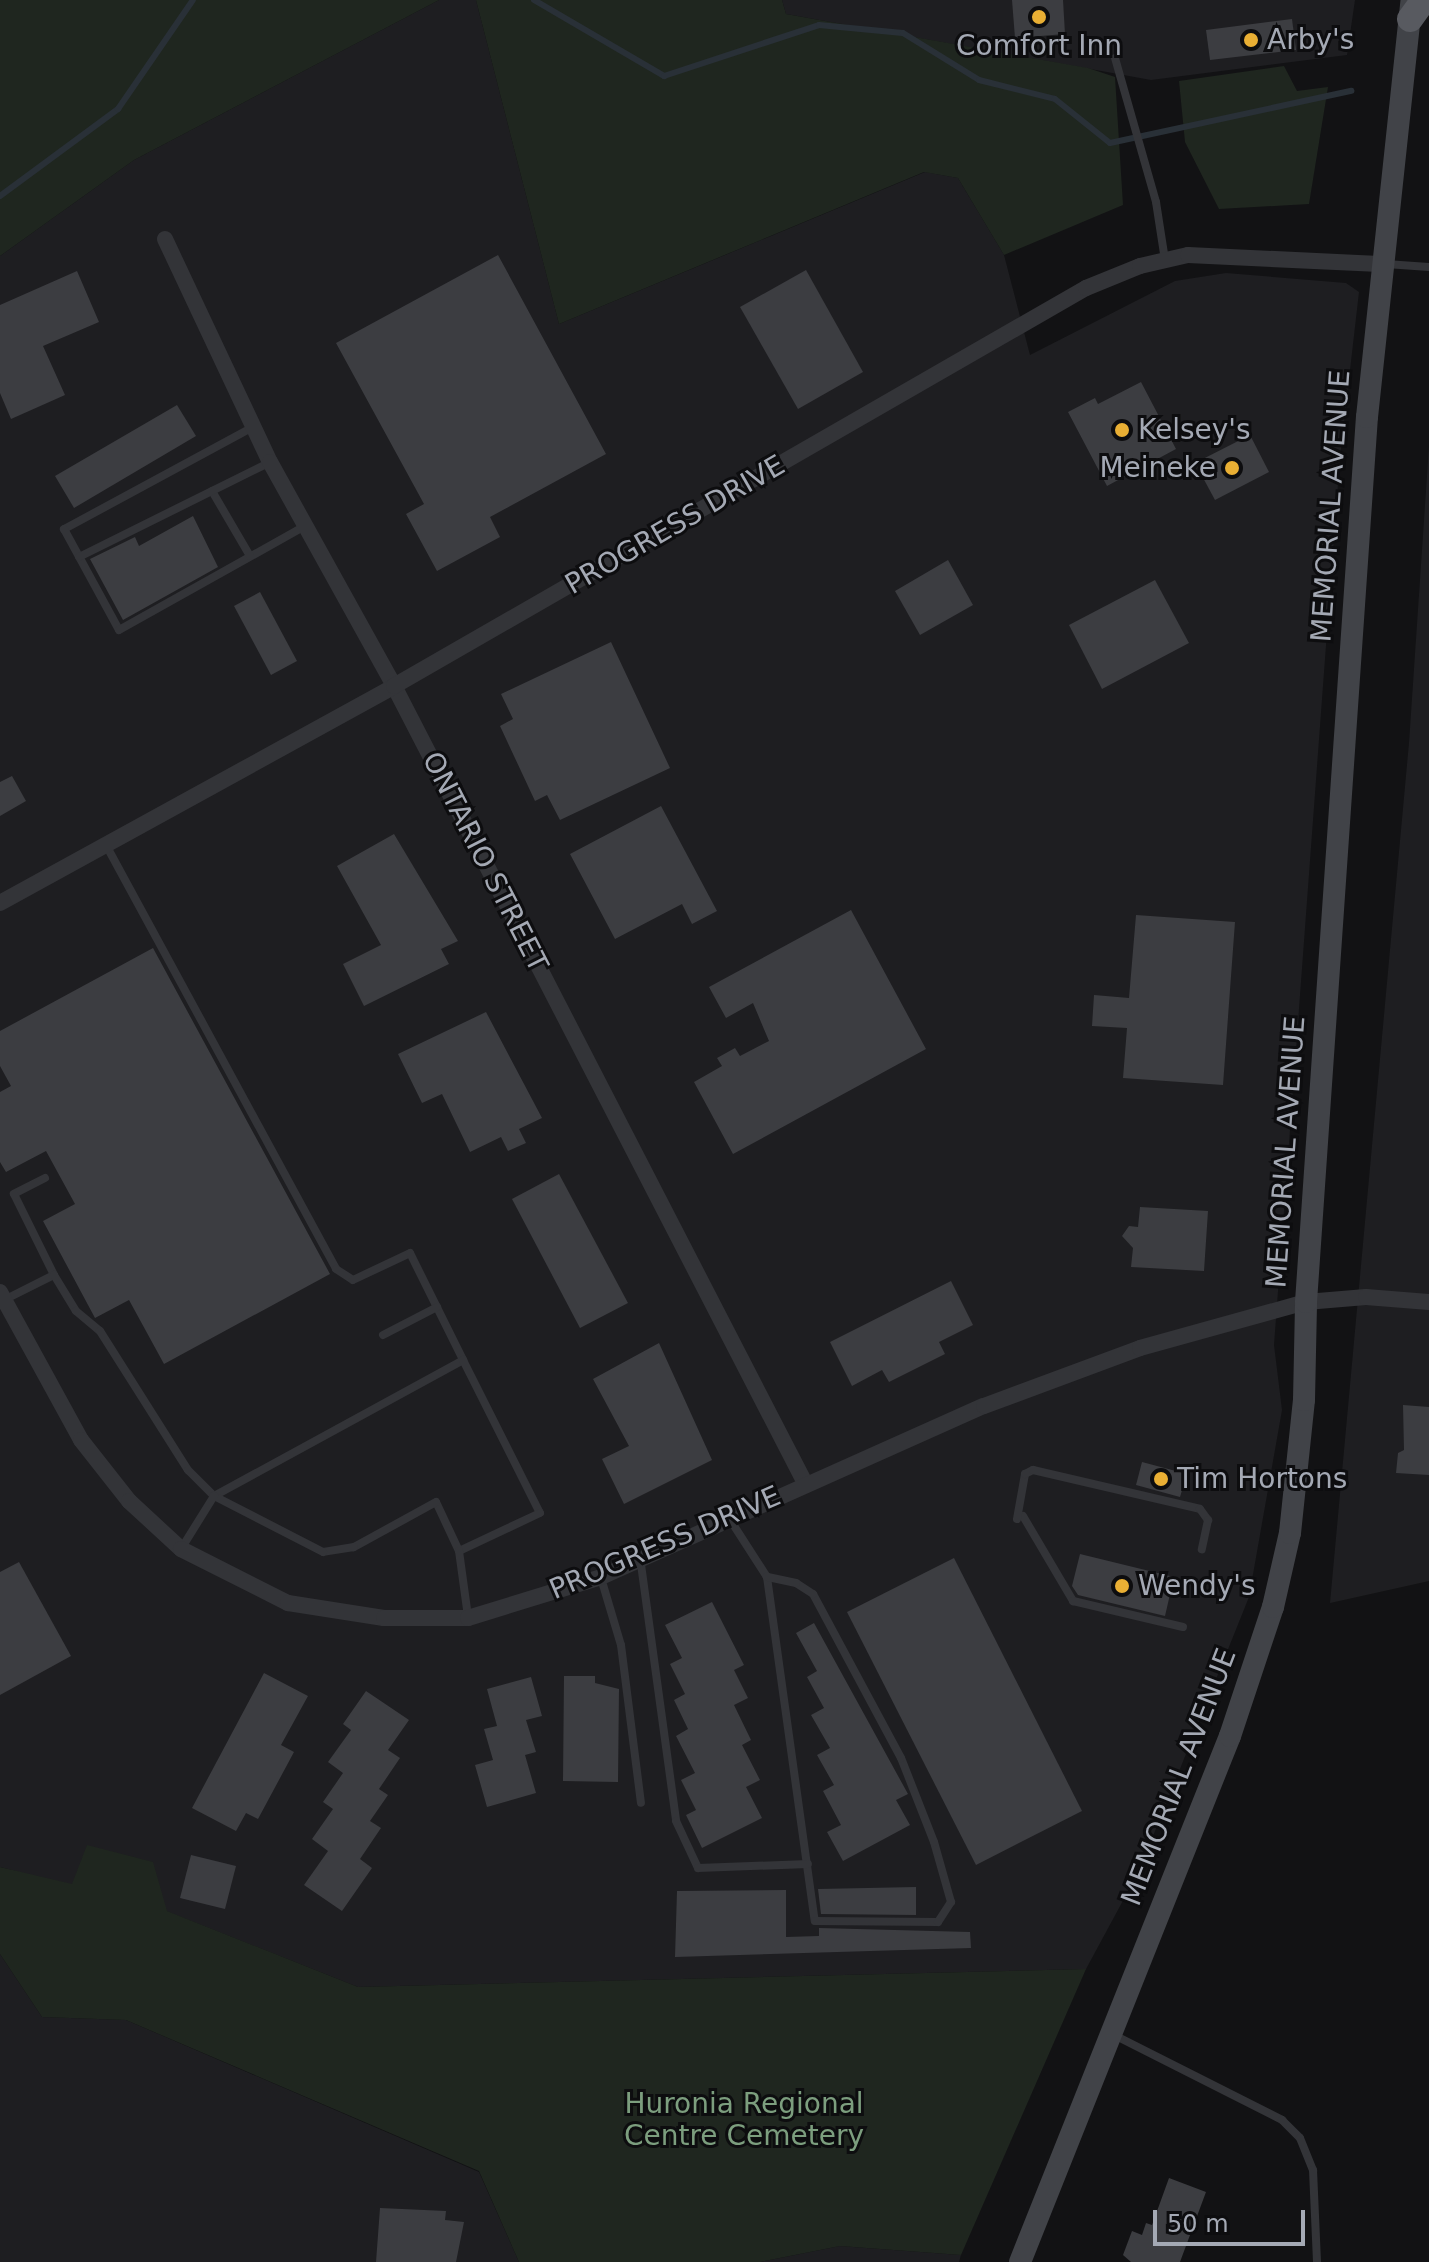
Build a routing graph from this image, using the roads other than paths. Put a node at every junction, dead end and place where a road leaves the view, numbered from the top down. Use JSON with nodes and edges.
{"nodes":[{"id":1,"x":1415,"y":6,"type":"edge"},
{"id":2,"x":1115,"y":58,"type":"dead end"},
{"id":3,"x":165,"y":239,"type":"dead end"},
{"id":4,"x":1165,"y":260,"type":"junction"},
{"id":5,"x":1380,"y":264,"type":"junction"},
{"id":6,"x":1429,"y":267,"type":"edge"},
{"id":7,"x":253,"y":427,"type":"junction"},
{"id":8,"x":270,"y":462,"type":"junction"},
{"id":9,"x":212,"y":491,"type":"junction"},
{"id":10,"x":305,"y":525,"type":"junction"},
{"id":11,"x":250,"y":556,"type":"junction"},
{"id":12,"x":79,"y":557,"type":"junction"},
{"id":13,"x":394,"y":686,"type":"junction"},
{"id":14,"x":106,"y":845,"type":"junction"},
{"id":15,"x":0,"y":903,"type":"edge"},
{"id":16,"x":45,"y":1178,"type":"dead end"},
{"id":17,"x":54,"y":1275,"type":"junction"},
{"id":18,"x":2,"y":1296,"type":"edge"},
{"id":19,"x":1306,"y":1302,"type":"junction"},
{"id":20,"x":1429,"y":1302,"type":"edge"},
{"id":21,"x":437,"y":1307,"type":"junction"},
{"id":22,"x":383,"y":1335,"type":"dead end"},
{"id":23,"x":463,"y":1360,"type":"junction"},
{"id":24,"x":806,"y":1485,"type":"junction"},
{"id":25,"x":214,"y":1496,"type":"junction"},
{"id":26,"x":729,"y":1517,"type":"junction"},
{"id":27,"x":181,"y":1549,"type":"junction"},
{"id":28,"x":1202,"y":1549,"type":"dead end"},
{"id":29,"x":459,"y":1551,"type":"junction"},
{"id":30,"x":640,"y":1556,"type":"junction"},
{"id":31,"x":601,"y":1577,"type":"junction"},
{"id":32,"x":767,"y":1577,"type":"junction"},
{"id":33,"x":468,"y":1618,"type":"junction"},
{"id":34,"x":1183,"y":1627,"type":"dead end"},
{"id":35,"x":641,"y":1803,"type":"dead end"},
{"id":36,"x":808,"y":1864,"type":"junction"},
{"id":37,"x":1111,"y":2033,"type":"junction"},
{"id":38,"x":1020,"y":2262,"type":"edge"},
{"id":39,"x":1317,"y":2262,"type":"edge"}],
"edges":[{"from":1,"to":5,"type":"main road","name":"MEMORIAL AVENUE"},
{"from":2,"to":4,"type":"lane"},
{"from":3,"to":7,"type":"street","name":"ONTARIO STREET"},
{"from":4,"to":5,"type":"street","name":"PROGRESS DRIVE"},
{"from":4,"to":13,"type":"street","name":"PROGRESS DRIVE"},
{"from":5,"to":6,"type":"lane"},
{"from":5,"to":19,"type":"main road","name":"MEMORIAL AVENUE"},
{"from":7,"to":8,"type":"street","name":"ONTARIO STREET"},
{"from":7,"to":12,"type":"lane"},
{"from":8,"to":9,"type":"lane"},
{"from":8,"to":10,"type":"street","name":"ONTARIO STREET"},
{"from":9,"to":11,"type":"lane"},
{"from":9,"to":12,"type":"lane"},
{"from":10,"to":11,"type":"lane"},
{"from":10,"to":13,"type":"street","name":"ONTARIO STREET"},
{"from":11,"to":12,"type":"lane"},
{"from":13,"to":14,"type":"street","name":"PROGRESS DRIVE"},
{"from":13,"to":24,"type":"street","name":"ONTARIO STREET"},
{"from":14,"to":15,"type":"street","name":"PROGRESS DRIVE"},
{"from":14,"to":21,"type":"lane"},
{"from":16,"to":17,"type":"lane"},
{"from":17,"to":18,"type":"lane"},
{"from":17,"to":25,"type":"lane"},
{"from":18,"to":27,"type":"street","name":"PROGRESS DRIVE"},
{"from":19,"to":20,"type":"street","name":"PROGRESS DRIVE"},
{"from":19,"to":24,"type":"street","name":"PROGRESS DRIVE"},
{"from":19,"to":37,"type":"main road","name":"MEMORIAL AVENUE"},
{"from":21,"to":22,"type":"lane"},
{"from":21,"to":23,"type":"lane"},
{"from":23,"to":25,"type":"lane"},
{"from":23,"to":29,"type":"lane"},
{"from":24,"to":26,"type":"street","name":"PROGRESS DRIVE"},
{"from":25,"to":27,"type":"lane"},
{"from":25,"to":29,"type":"lane"},
{"from":26,"to":30,"type":"street","name":"PROGRESS DRIVE"},
{"from":26,"to":32,"type":"lane"},
{"from":27,"to":33,"type":"street","name":"PROGRESS DRIVE"},
{"from":28,"to":34,"type":"lane"},
{"from":29,"to":33,"type":"lane"},
{"from":30,"to":31,"type":"street","name":"PROGRESS DRIVE"},
{"from":30,"to":36,"type":"lane"},
{"from":31,"to":33,"type":"street","name":"PROGRESS DRIVE"},
{"from":31,"to":35,"type":"lane"},
{"from":32,"to":36,"type":"lane"},
{"from":32,"to":36,"type":"lane"},
{"from":37,"to":38,"type":"main road","name":"MEMORIAL AVENUE"},
{"from":37,"to":39,"type":"lane"}]}
